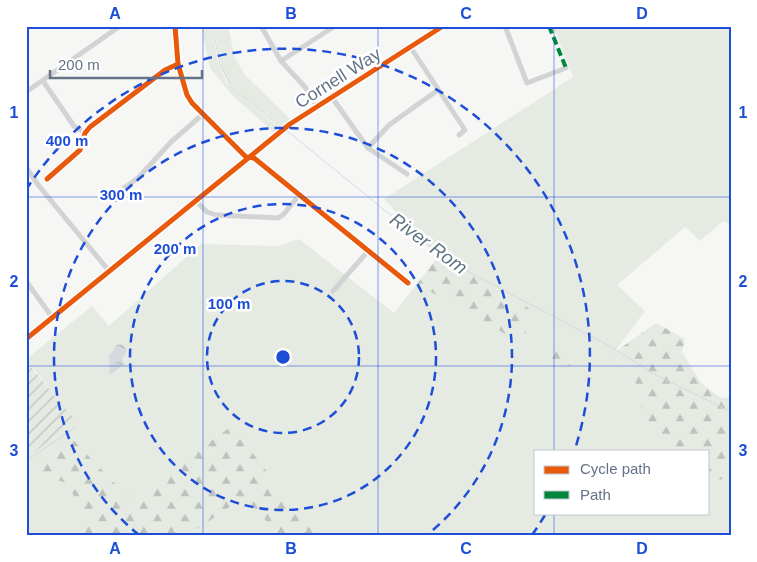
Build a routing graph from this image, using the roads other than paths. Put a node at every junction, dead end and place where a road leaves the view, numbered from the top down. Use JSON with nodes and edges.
{"nodes":[{"id":1,"x":120,"y":26,"type":"edge"},
{"id":2,"x":175,"y":26,"type":"edge"},
{"id":3,"x":261,"y":26,"type":"edge"},
{"id":4,"x":335,"y":26,"type":"edge"},
{"id":5,"x":428,"y":26,"type":"edge"},
{"id":6,"x":443,"y":26,"type":"edge"},
{"id":7,"x":505,"y":26,"type":"edge"},
{"id":8,"x":433,"y":33,"type":"junction"},
{"id":9,"x":411,"y":48,"type":"junction"},
{"id":10,"x":281,"y":60,"type":"junction"},
{"id":11,"x":178,"y":64,"type":"junction"},
{"id":12,"x":566,"y":68,"type":"dead end"},
{"id":13,"x":43,"y":81,"type":"junction"},
{"id":14,"x":438,"y":90,"type":"junction"},
{"id":15,"x":26,"y":92,"type":"edge"},
{"id":16,"x":332,"y":99,"type":"junction"},
{"id":17,"x":318,"y":108,"type":"junction"},
{"id":18,"x":202,"y":114,"type":"junction"},
{"id":19,"x":85,"y":133,"type":"junction"},
{"id":20,"x":459,"y":135,"type":"dead end"},
{"id":21,"x":368,"y":148,"type":"junction"},
{"id":22,"x":250,"y":157,"type":"junction"},
{"id":23,"x":26,"y":167,"type":"edge"},
{"id":24,"x":407,"y":174,"type":"dead end"},
{"id":25,"x":34,"y":179,"type":"junction"},
{"id":26,"x":47,"y":180,"type":"junction"},
{"id":27,"x":124,"y":188,"type":"dead end"},
{"id":28,"x":45,"y":194,"type":"junction"},
{"id":29,"x":300,"y":194,"type":"junction"},
{"id":30,"x":196,"y":201,"type":"junction"},
{"id":31,"x":369,"y":250,"type":"junction"},
{"id":32,"x":109,"y":271,"type":"junction"},
{"id":33,"x":26,"y":281,"type":"edge"},
{"id":34,"x":408,"y":283,"type":"dead end"},
{"id":35,"x":333,"y":291,"type":"dead end"},
{"id":36,"x":52,"y":317,"type":"junction"},
{"id":37,"x":26,"y":338,"type":"edge"}],
"edges":[{"from":1,"to":13,"type":"street"},
{"from":2,"to":11,"type":"street"},
{"from":3,"to":10,"type":"street"},
{"from":4,"to":10,"type":"street"},
{"from":5,"to":8,"type":"street"},
{"from":6,"to":8,"type":"street","name":"Cornell Way"},
{"from":7,"to":12,"type":"street"},
{"from":8,"to":9,"type":"street","name":"Cornell Way"},
{"from":9,"to":14,"type":"street"},
{"from":9,"to":16,"type":"street","name":"Cornell Way"},
{"from":10,"to":17,"type":"street"},
{"from":11,"to":18,"type":"street"},
{"from":11,"to":19,"type":"street"},
{"from":13,"to":15,"type":"street"},
{"from":13,"to":19,"type":"street"},
{"from":14,"to":20,"type":"street"},
{"from":14,"to":21,"type":"street"},
{"from":16,"to":17,"type":"street","name":"Cornell Way"},
{"from":16,"to":21,"type":"street"},
{"from":17,"to":22,"type":"street","name":"Cornell Way"},
{"from":18,"to":22,"type":"street"},
{"from":18,"to":27,"type":"street"},
{"from":19,"to":26,"type":"street"},
{"from":21,"to":24,"type":"street"},
{"from":22,"to":29,"type":"street"},
{"from":22,"to":30,"type":"street","name":"Cornell Way"},
{"from":23,"to":25,"type":"street"},
{"from":25,"to":26,"type":"street"},
{"from":25,"to":28,"type":"street"},
{"from":26,"to":28,"type":"street"},
{"from":28,"to":32,"type":"street"},
{"from":29,"to":30,"type":"street"},
{"from":29,"to":31,"type":"street"},
{"from":30,"to":32,"type":"street","name":"Cornell Way"},
{"from":31,"to":34,"type":"street"},
{"from":31,"to":35,"type":"street"},
{"from":32,"to":36,"type":"street","name":"Cornell Way"},
{"from":33,"to":36,"type":"street"},
{"from":36,"to":37,"type":"street","name":"Cornell Way"}]}
